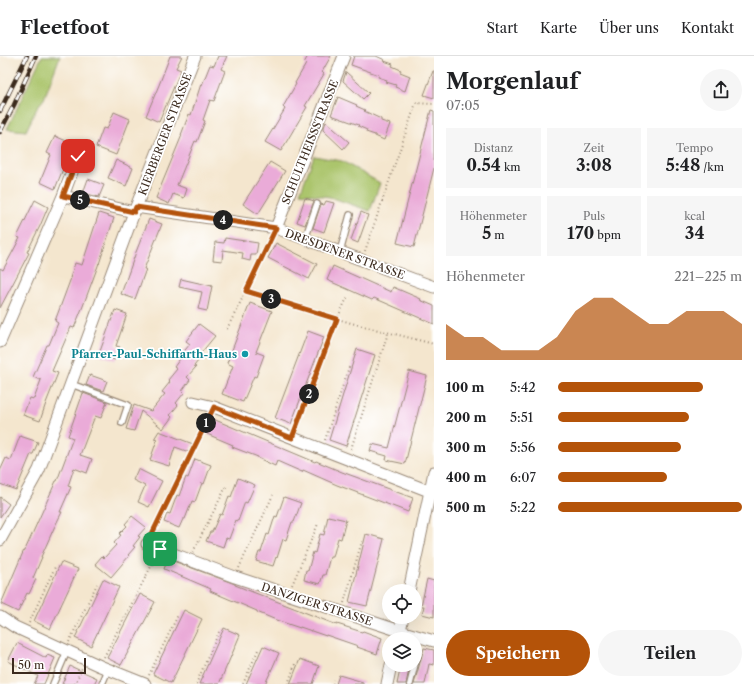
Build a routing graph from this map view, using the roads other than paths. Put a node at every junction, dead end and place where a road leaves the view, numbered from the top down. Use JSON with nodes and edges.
{"nodes":[{"id":1,"x":195,"y":56,"type":"edge"},
{"id":2,"x":344,"y":56,"type":"edge"},
{"id":3,"x":78,"y":156,"type":"dead end"},
{"id":4,"x":63,"y":196,"type":"junction"},
{"id":5,"x":317,"y":204,"type":"dead end"},
{"id":6,"x":135,"y":210,"type":"junction"},
{"id":7,"x":350,"y":215,"type":"dead end"},
{"id":8,"x":276,"y":228,"type":"junction"},
{"id":9,"x":305,"y":239,"type":"junction"},
{"id":10,"x":340,"y":252,"type":"junction"},
{"id":11,"x":434,"y":287,"type":"edge"},
{"id":12,"x":0,"y":342,"type":"edge"},
{"id":13,"x":71,"y":384,"type":"junction"},
{"id":14,"x":193,"y":402,"type":"dead end"},
{"id":15,"x":122,"y":423,"type":"dead end"},
{"id":16,"x":434,"y":474,"type":"edge"},
{"id":17,"x":432,"y":493,"type":"edge"},
{"id":18,"x":0,"y":540,"type":"edge"},
{"id":19,"x":147,"y":544,"type":"road end"},
{"id":20,"x":411,"y":584,"type":"edge"},
{"id":21,"x":0,"y":617,"type":"edge"},
{"id":22,"x":391,"y":632,"type":"edge"},
{"id":23,"x":422,"y":639,"type":"edge"},
{"id":24,"x":434,"y":641,"type":"edge"},
{"id":25,"x":66,"y":651,"type":"junction"},
{"id":26,"x":104,"y":668,"type":"junction"},
{"id":27,"x":390,"y":672,"type":"edge"},
{"id":28,"x":413,"y":672,"type":"edge"},
{"id":29,"x":139,"y":683,"type":"edge"},
{"id":30,"x":53,"y":684,"type":"edge"},
{"id":31,"x":102,"y":684,"type":"edge"},
{"id":32,"x":387,"y":684,"type":"edge"},
{"id":33,"x":410,"y":684,"type":"edge"}],
"edges":[{"from":1,"to":6,"type":"street","name":"KIERBERGER STRASSE"},
{"from":2,"to":8,"type":"street","name":"SCHULTHEISSSTRASSE"},
{"from":3,"to":4,"type":"street"},
{"from":4,"to":6,"type":"street"},
{"from":4,"to":12,"type":"street"},
{"from":5,"to":9,"type":"lane"},
{"from":6,"to":8,"type":"street","name":"DRESDENER STRASSE"},
{"from":6,"to":13,"type":"street","name":"KIERBERGER STRASSE"},
{"from":7,"to":10,"type":"lane"},
{"from":8,"to":9,"type":"street","name":"DRESDENER STRASSE"},
{"from":9,"to":10,"type":"street","name":"DRESDENER STRASSE"},
{"from":10,"to":11,"type":"street","name":"DRESDENER STRASSE"},
{"from":13,"to":15,"type":"lane"},
{"from":13,"to":18,"type":"street","name":"KIERBERGER STRASSE"},
{"from":14,"to":17,"type":"street"},
{"from":16,"to":17,"type":"street"},
{"from":17,"to":20,"type":"street"},
{"from":19,"to":22,"type":"street","name":"DANZIGER STRASSE"},
{"from":21,"to":25,"type":"street"},
{"from":23,"to":24,"type":"street","name":"DANZIGER STRASSE"},
{"from":25,"to":26,"type":"street"},
{"from":25,"to":30,"type":"lane"},
{"from":26,"to":29,"type":"street"},
{"from":26,"to":31,"type":"lane"},
{"from":27,"to":32,"type":"street"},
{"from":28,"to":33,"type":"lane"}]}
